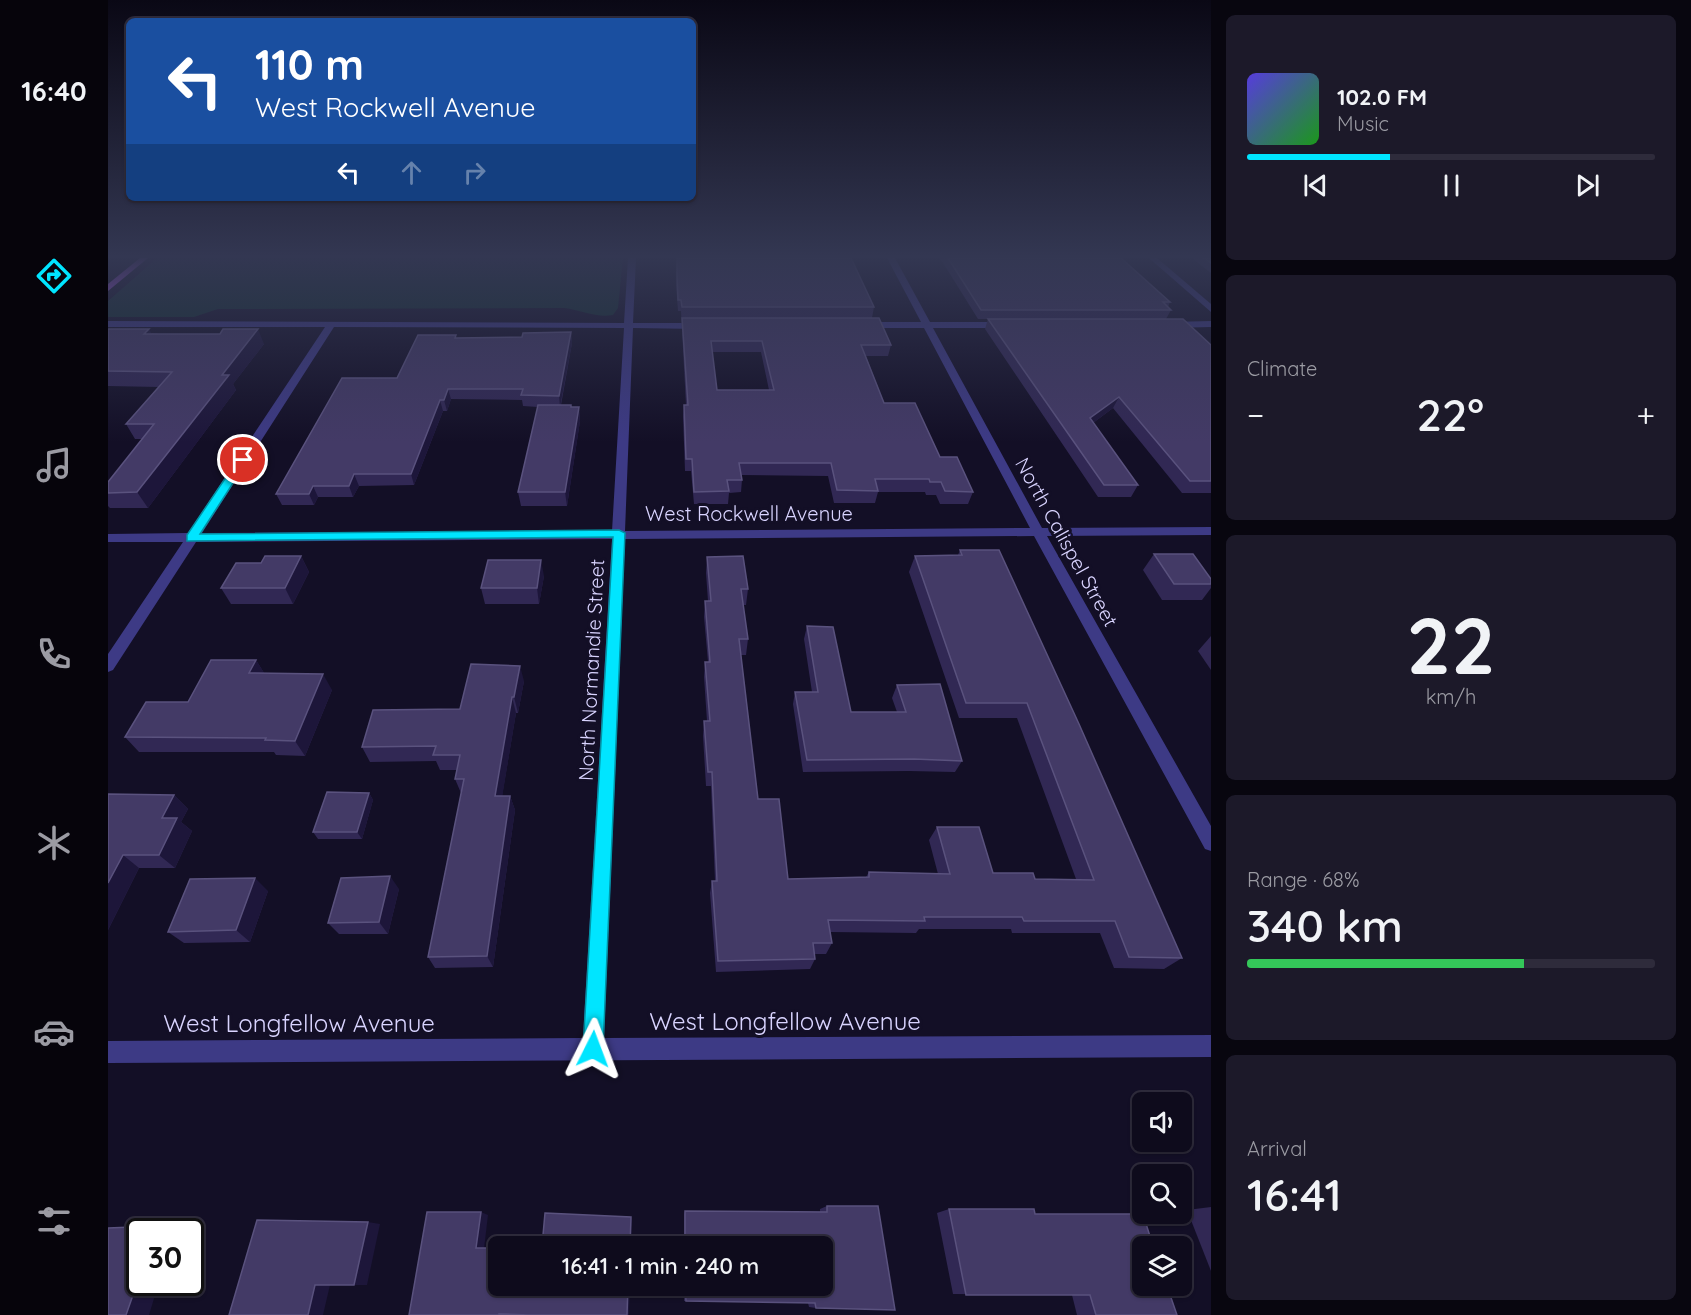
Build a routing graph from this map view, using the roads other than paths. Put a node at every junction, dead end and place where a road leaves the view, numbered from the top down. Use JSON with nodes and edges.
{"nodes":[{"id":1,"x":627,"y":319,"type":"edge"},
{"id":2,"x":925,"y":319,"type":"edge"},
{"id":3,"x":108,"y":324,"type":"edge"},
{"id":4,"x":332,"y":324,"type":"junction"},
{"id":5,"x":627,"y":324,"type":"junction"},
{"id":6,"x":1211,"y":324,"type":"edge"},
{"id":7,"x":928,"y":325,"type":"junction"},
{"id":8,"x":1010,"y":325,"type":"edge"},
{"id":9,"x":1163,"y":325,"type":"edge"},
{"id":10,"x":707,"y":326,"type":"edge"},
{"id":11,"x":859,"y":326,"type":"edge"},
{"id":12,"x":1211,"y":531,"type":"edge"},
{"id":13,"x":1038,"y":532,"type":"junction"},
{"id":14,"x":619,"y":533,"type":"junction"},
{"id":15,"x":108,"y":538,"type":"edge"},
{"id":16,"x":192,"y":538,"type":"junction"},
{"id":17,"x":108,"y":666,"type":"edge"},
{"id":18,"x":1211,"y":843,"type":"edge"},
{"id":19,"x":1211,"y":1047,"type":"edge"},
{"id":20,"x":593,"y":1049,"type":"junction"},
{"id":21,"x":108,"y":1052,"type":"edge"}],
"edges":[{"from":1,"to":5,"type":"street","name":"North Normandie Street"},
{"from":2,"to":7,"type":"street","name":"North Calispel Street"},
{"from":3,"to":4,"type":"street"},
{"from":4,"to":5,"type":"street"},
{"from":4,"to":16,"type":"street"},
{"from":5,"to":10,"type":"street"},
{"from":5,"to":14,"type":"street","name":"North Normandie Street"},
{"from":6,"to":9,"type":"street"},
{"from":7,"to":8,"type":"street"},
{"from":7,"to":11,"type":"street"},
{"from":7,"to":13,"type":"street","name":"North Calispel Street"},
{"from":12,"to":13,"type":"street","name":"West Rockwell Avenue"},
{"from":13,"to":14,"type":"street","name":"West Rockwell Avenue"},
{"from":13,"to":18,"type":"street","name":"North Calispel Street"},
{"from":14,"to":16,"type":"street","name":"West Rockwell Avenue"},
{"from":14,"to":20,"type":"street","name":"North Normandie Street"},
{"from":15,"to":16,"type":"street","name":"West Rockwell Avenue"},
{"from":16,"to":17,"type":"street"},
{"from":19,"to":20,"type":"street","name":"West Longfellow Avenue"},
{"from":20,"to":21,"type":"street","name":"West Longfellow Avenue"}]}
